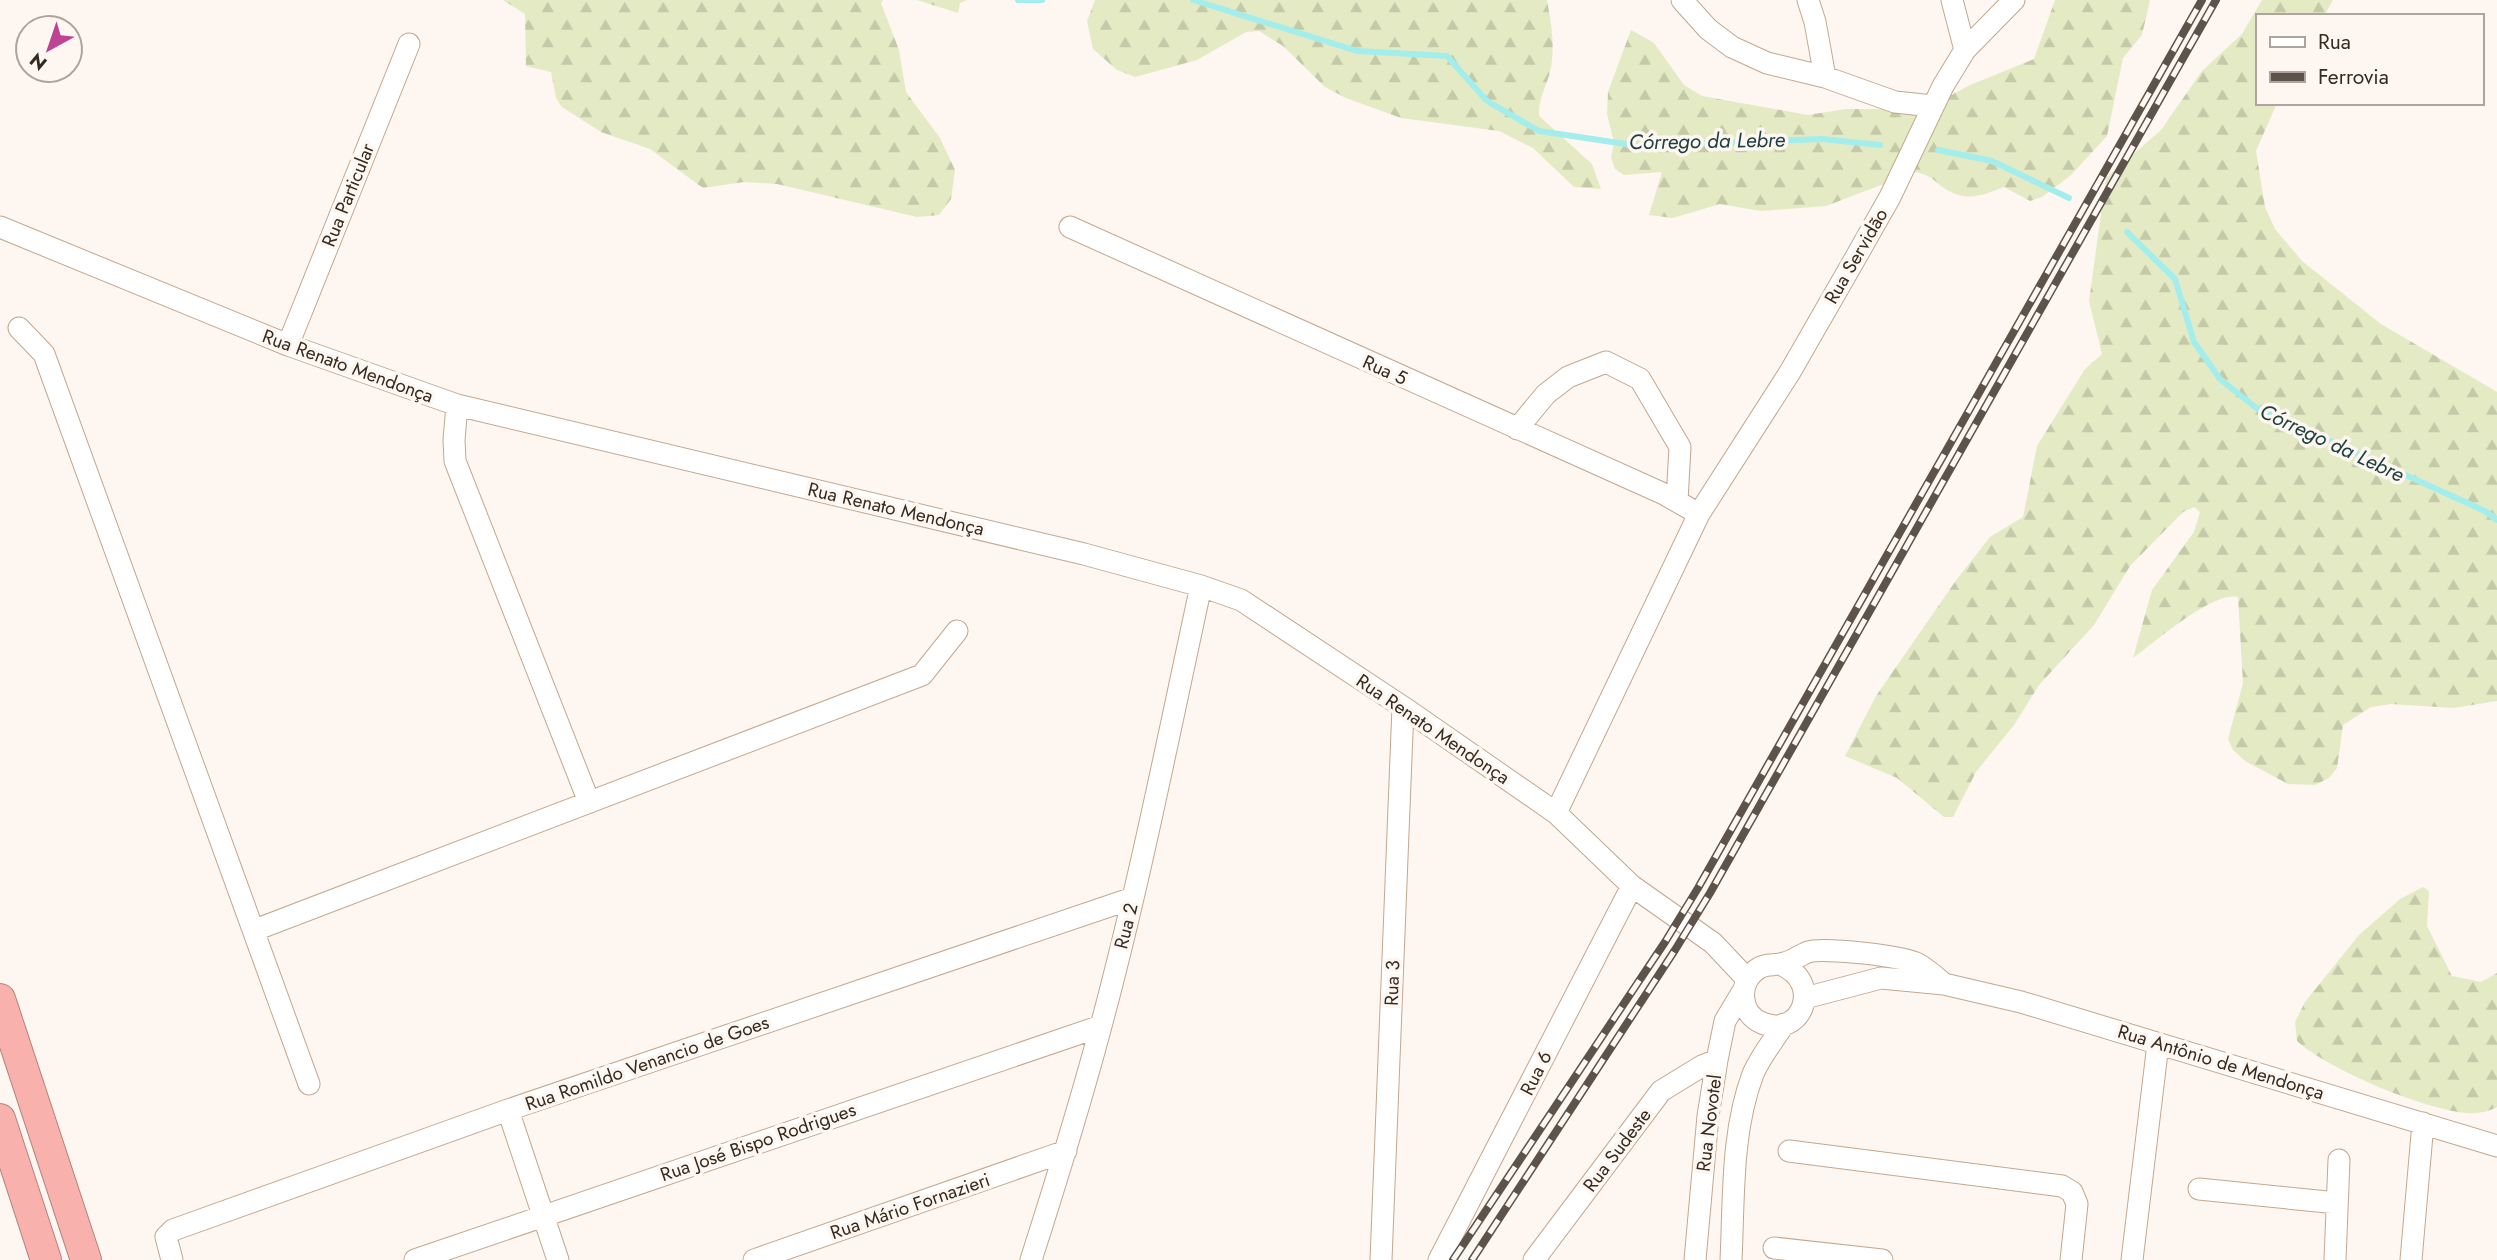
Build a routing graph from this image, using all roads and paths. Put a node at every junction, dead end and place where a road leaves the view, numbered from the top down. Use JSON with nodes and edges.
{"nodes":[{"id":1,"x":1682,"y":0,"type":"edge"},
{"id":2,"x":1808,"y":0,"type":"edge"},
{"id":3,"x":1952,"y":0,"type":"edge"},
{"id":4,"x":2014,"y":0,"type":"edge"},
{"id":5,"x":408,"y":44,"type":"dead end"},
{"id":6,"x":1965,"y":50,"type":"junction"},
{"id":7,"x":1825,"y":77,"type":"junction"},
{"id":8,"x":1933,"y":106,"type":"junction"},
{"id":9,"x":0,"y":227,"type":"edge"},
{"id":10,"x":1070,"y":227,"type":"dead end"},
{"id":11,"x":19,"y":328,"type":"dead end"},
{"id":12,"x":288,"y":345,"type":"junction"},
{"id":13,"x":457,"y":405,"type":"junction"},
{"id":14,"x":1517,"y":429,"type":"junction"},
{"id":15,"x":1677,"y":501,"type":"junction"},
{"id":16,"x":1699,"y":514,"type":"junction"},
{"id":17,"x":1201,"y":586,"type":"junction"},
{"id":18,"x":957,"y":631,"type":"dead end"},
{"id":19,"x":1403,"y":707,"type":"junction"},
{"id":20,"x":589,"y":802,"type":"junction"},
{"id":21,"x":1556,"y":813,"type":"junction"},
{"id":22,"x":1632,"y":886,"type":"junction"},
{"id":23,"x":1133,"y":898,"type":"junction"},
{"id":24,"x":255,"y":930,"type":"junction"},
{"id":25,"x":1759,"y":975,"type":"junction"},
{"id":26,"x":1944,"y":984,"type":"junction"},
{"id":27,"x":1805,"y":998,"type":"junction"},
{"id":28,"x":0,"y":999,"type":"edge"},
{"id":29,"x":1784,"y":1024,"type":"junction"},
{"id":30,"x":1101,"y":1026,"type":"junction"},
{"id":31,"x":2158,"y":1044,"type":"junction"},
{"id":32,"x":1717,"y":1060,"type":"junction"},
{"id":33,"x":309,"y":1084,"type":"dead end"},
{"id":34,"x":508,"y":1110,"type":"junction"},
{"id":35,"x":0,"y":1119,"type":"edge"},
{"id":36,"x":2423,"y":1123,"type":"junction"},
{"id":37,"x":2497,"y":1146,"type":"edge"},
{"id":38,"x":1066,"y":1151,"type":"junction"},
{"id":39,"x":1789,"y":1151,"type":"dead end"},
{"id":40,"x":2339,"y":1160,"type":"dead end"},
{"id":41,"x":2199,"y":1189,"type":"dead end"},
{"id":42,"x":2337,"y":1203,"type":"junction"},
{"id":43,"x":543,"y":1215,"type":"junction"},
{"id":44,"x":1774,"y":1248,"type":"dead end"},
{"id":45,"x":46,"y":1260,"type":"edge"},
{"id":46,"x":86,"y":1260,"type":"edge"},
{"id":47,"x":172,"y":1260,"type":"edge"},
{"id":48,"x":415,"y":1260,"type":"edge"},
{"id":49,"x":558,"y":1260,"type":"edge"},
{"id":50,"x":754,"y":1260,"type":"edge"},
{"id":51,"x":1031,"y":1260,"type":"edge"},
{"id":52,"x":1381,"y":1260,"type":"edge"},
{"id":53,"x":1439,"y":1260,"type":"edge"},
{"id":54,"x":1534,"y":1260,"type":"edge"},
{"id":55,"x":1695,"y":1260,"type":"edge"},
{"id":56,"x":1731,"y":1260,"type":"edge"},
{"id":57,"x":1882,"y":1260,"type":"edge"},
{"id":58,"x":2071,"y":1260,"type":"edge"},
{"id":59,"x":2132,"y":1260,"type":"edge"},
{"id":60,"x":2335,"y":1260,"type":"edge"},
{"id":61,"x":2411,"y":1260,"type":"edge"}],
"edges":[{"from":1,"to":7,"type":"street"},
{"from":2,"to":7,"type":"street"},
{"from":3,"to":6,"type":"street"},
{"from":4,"to":6,"type":"street","name":"Rua Servidão"},
{"from":5,"to":12,"type":"street","name":"Rua Particular"},
{"from":6,"to":8,"type":"street","name":"Rua Servidão"},
{"from":7,"to":8,"type":"street"},
{"from":8,"to":16,"type":"street","name":"Rua Servidão"},
{"from":9,"to":12,"type":"street","name":"Rua Renato Mendonça"},
{"from":10,"to":14,"type":"street","name":"Rua 5"},
{"from":11,"to":24,"type":"street"},
{"from":12,"to":13,"type":"street","name":"Rua Renato Mendonça"},
{"from":13,"to":17,"type":"street","name":"Rua Renato Mendonça"},
{"from":13,"to":20,"type":"street"},
{"from":14,"to":15,"type":"street","name":"Rua 5"},
{"from":14,"to":15,"type":"street"},
{"from":15,"to":16,"type":"street","name":"Rua 5"},
{"from":16,"to":21,"type":"street"},
{"from":17,"to":19,"type":"street","name":"Rua Renato Mendonça"},
{"from":17,"to":23,"type":"street","name":"Rua 2"},
{"from":18,"to":20,"type":"street"},
{"from":19,"to":21,"type":"street","name":"Rua Renato Mendonça"},
{"from":19,"to":52,"type":"street","name":"Rua 3"},
{"from":20,"to":24,"type":"street"},
{"from":21,"to":22,"type":"street","name":"Rua Renato Mendonça"},
{"from":22,"to":25,"type":"street","name":"Rua Renato Mendonça"},
{"from":22,"to":53,"type":"street","name":"Rua 6"},
{"from":23,"to":30,"type":"street","name":"Rua 2"},
{"from":23,"to":34,"type":"street","name":"Rua Romildo Venancio de Goes"},
{"from":24,"to":33,"type":"street"},
{"from":25,"to":26,"type":"street","name":"Rua Antônio de Mendonça"},
{"from":25,"to":27,"type":"street"},
{"from":25,"to":29,"type":"street"},
{"from":25,"to":32,"type":"street","name":"Rua Novotel"},
{"from":26,"to":27,"type":"street","name":"Rua Antônio de Mendonça"},
{"from":26,"to":31,"type":"street","name":"Rua Antônio de Mendonça"},
{"from":27,"to":29,"type":"street"},
{"from":28,"to":46,"type":"highway"},
{"from":29,"to":56,"type":"street","name":"Rua Novotel"},
{"from":30,"to":38,"type":"street","name":"Rua 2"},
{"from":30,"to":43,"type":"street","name":"Rua José Bispo Rodrigues"},
{"from":31,"to":36,"type":"street","name":"Rua Antônio de Mendonça"},
{"from":31,"to":59,"type":"street"},
{"from":32,"to":54,"type":"street","name":"Rua Sudeste"},
{"from":32,"to":55,"type":"street","name":"Rua Novotel"},
{"from":34,"to":43,"type":"street"},
{"from":34,"to":47,"type":"street","name":"Rua Romildo Venancio de Goes"},
{"from":35,"to":45,"type":"highway"},
{"from":36,"to":37,"type":"street","name":"Rua Antônio de Mendonça"},
{"from":36,"to":61,"type":"street"},
{"from":38,"to":50,"type":"street","name":"Rua Mário Fornazieri"},
{"from":38,"to":51,"type":"street","name":"Rua 2"},
{"from":39,"to":58,"type":"street"},
{"from":40,"to":42,"type":"street"},
{"from":41,"to":42,"type":"street"},
{"from":42,"to":60,"type":"street"},
{"from":43,"to":48,"type":"street","name":"Rua José Bispo Rodrigues"},
{"from":43,"to":49,"type":"street"},
{"from":44,"to":57,"type":"street"}]}
